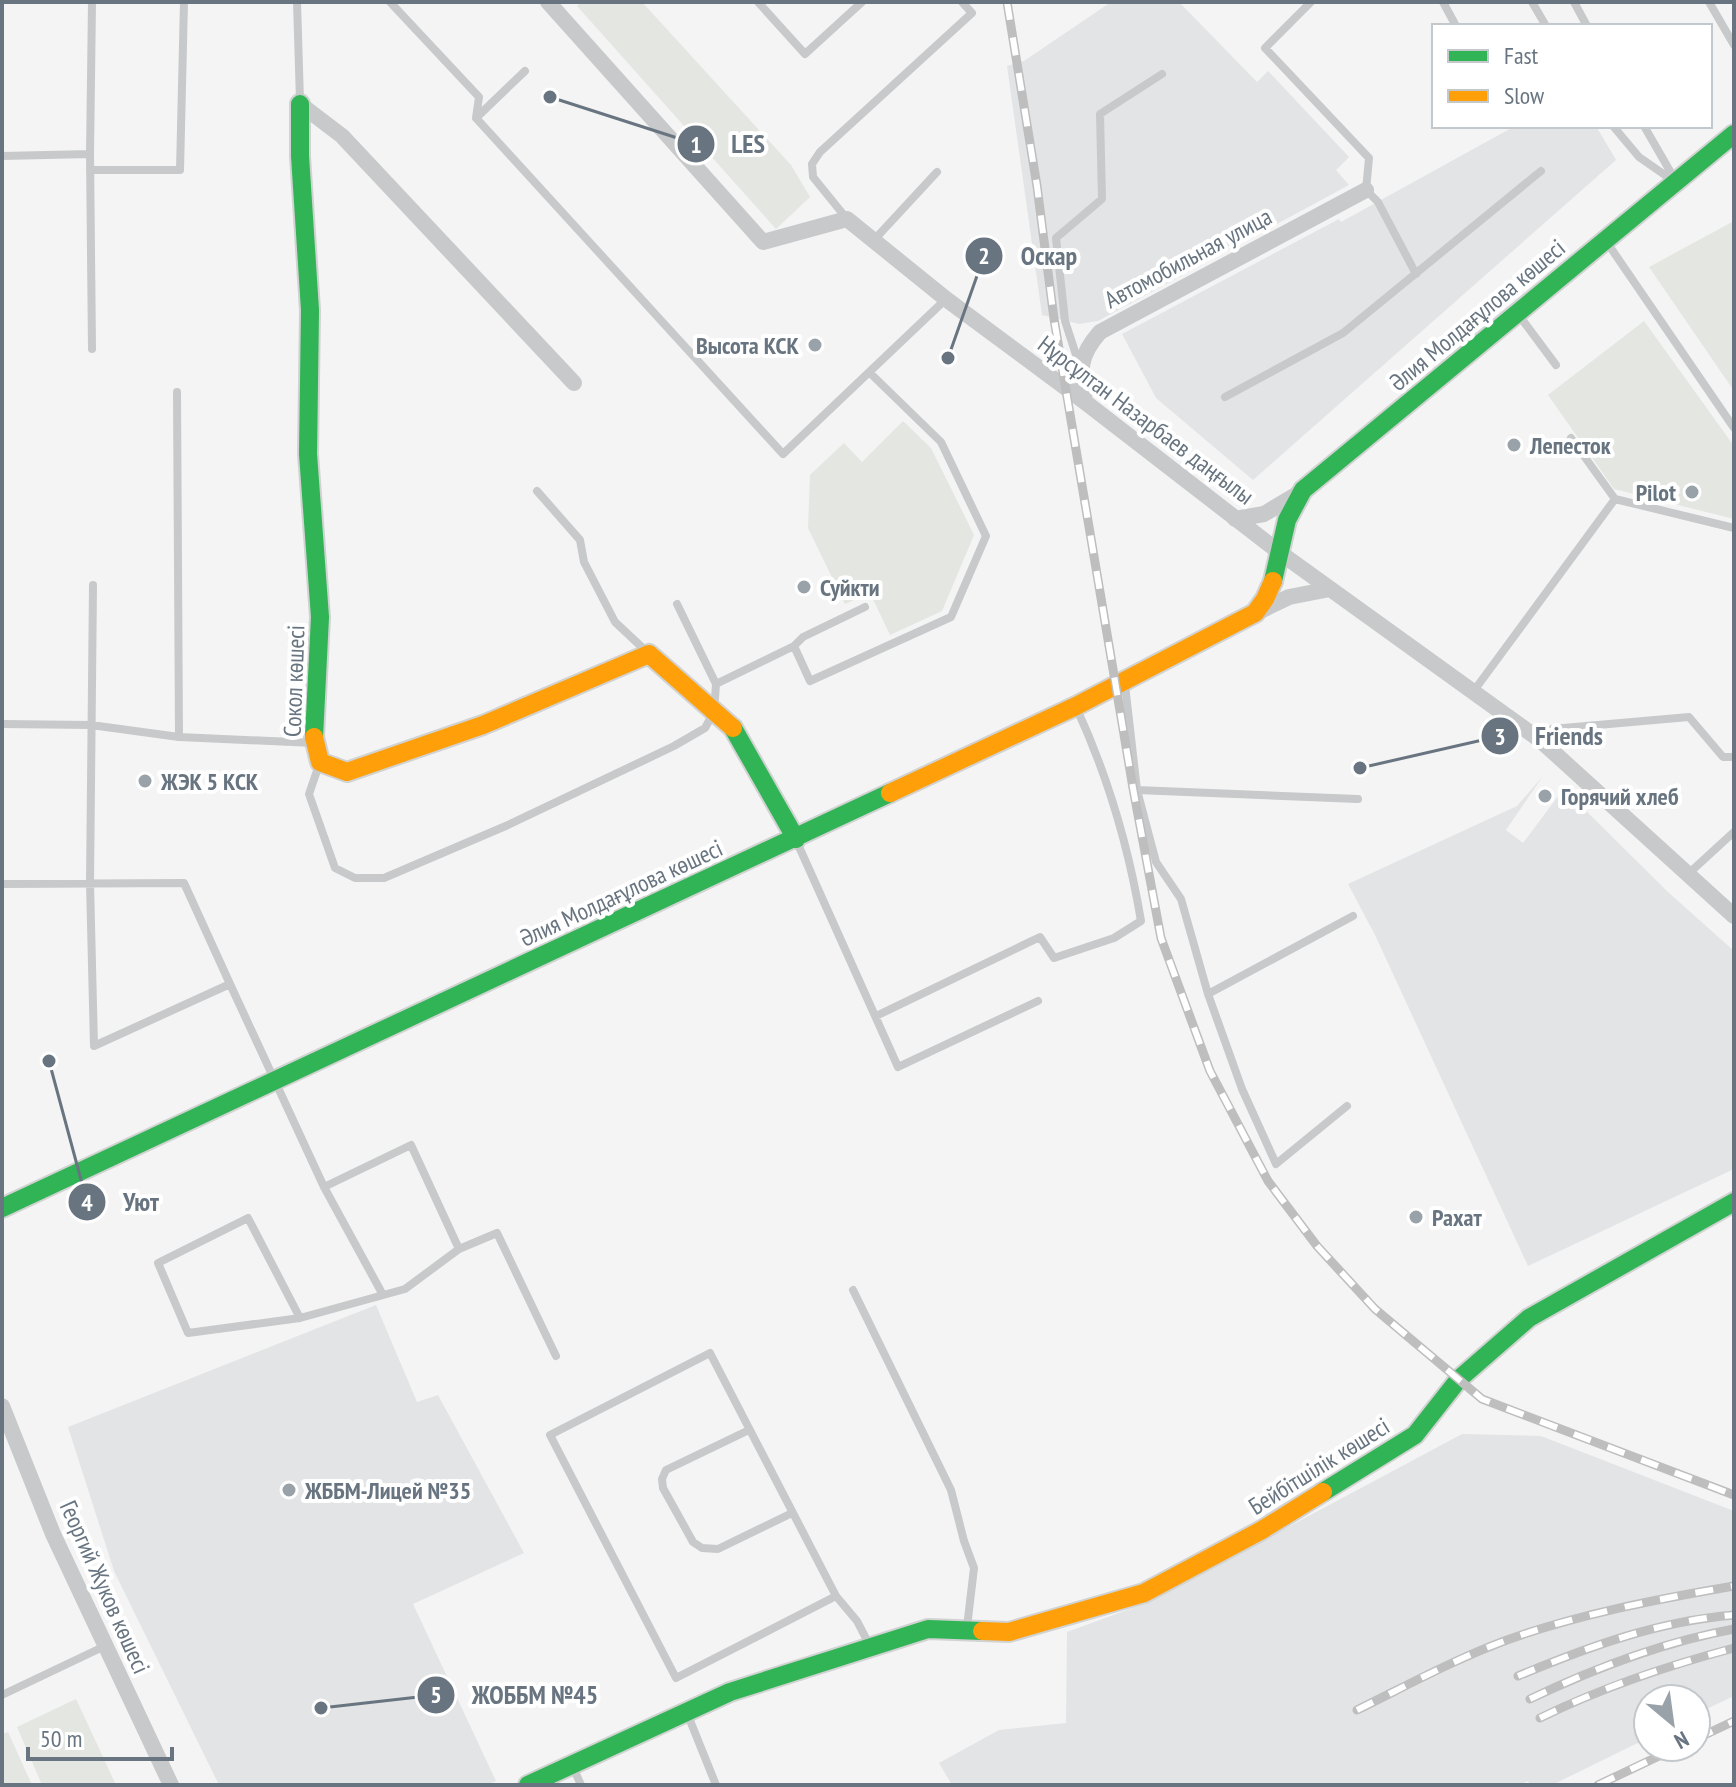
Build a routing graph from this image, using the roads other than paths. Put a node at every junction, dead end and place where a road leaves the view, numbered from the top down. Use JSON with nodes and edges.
{"nodes":[{"id":1,"x":92,"y":2,"type":"edge"},
{"id":2,"x":184,"y":2,"type":"edge"},
{"id":3,"x":297,"y":2,"type":"edge"},
{"id":4,"x":390,"y":2,"type":"edge"},
{"id":5,"x":548,"y":2,"type":"edge"},
{"id":6,"x":758,"y":2,"type":"edge"},
{"id":7,"x":862,"y":2,"type":"edge"},
{"id":8,"x":962,"y":2,"type":"edge"},
{"id":9,"x":973,"y":2,"type":"edge"},
{"id":10,"x":1311,"y":2,"type":"edge"},
{"id":11,"x":1443,"y":2,"type":"edge"},
{"id":12,"x":1532,"y":2,"type":"edge"},
{"id":13,"x":1574,"y":2,"type":"edge"},
{"id":14,"x":1709,"y":2,"type":"edge"},
{"id":15,"x":972,"y":13,"type":"junction"},
{"id":16,"x":1455,"y":24,"type":"edge"},
{"id":17,"x":1545,"y":24,"type":"edge"},
{"id":18,"x":1586,"y":24,"type":"edge"},
{"id":19,"x":1734,"y":45,"type":"edge"},
{"id":20,"x":525,"y":71,"type":"dead end"},
{"id":21,"x":1162,"y":74,"type":"dead end"},
{"id":22,"x":300,"y":104,"type":"junction"},
{"id":23,"x":476,"y":118,"type":"junction"},
{"id":24,"x":1615,"y":128,"type":"edge"},
{"id":25,"x":1645,"y":128,"type":"edge"},
{"id":26,"x":1734,"y":134,"type":"edge"},
{"id":27,"x":90,"y":154,"type":"junction"},
{"id":28,"x":2,"y":156,"type":"edge"},
{"id":29,"x":90,"y":170,"type":"junction"},
{"id":30,"x":1541,"y":171,"type":"dead end"},
{"id":31,"x":937,"y":172,"type":"dead end"},
{"id":32,"x":1676,"y":182,"type":"junction"},
{"id":33,"x":1366,"y":190,"type":"junction"},
{"id":34,"x":847,"y":219,"type":"junction"},
{"id":35,"x":874,"y":240,"type":"junction"},
{"id":36,"x":1605,"y":241,"type":"junction"},
{"id":37,"x":1416,"y":274,"type":"junction"},
{"id":38,"x":946,"y":299,"type":"junction"},
{"id":39,"x":1517,"y":314,"type":"junction"},
{"id":40,"x":92,"y":349,"type":"dead end"},
{"id":41,"x":1556,"y":365,"type":"dead end"},
{"id":42,"x":1081,"y":370,"type":"junction"},
{"id":43,"x":869,"y":372,"type":"junction"},
{"id":44,"x":574,"y":383,"type":"dead end"},
{"id":45,"x":177,"y":392,"type":"dead end"},
{"id":46,"x":1225,"y":397,"type":"dead end"},
{"id":47,"x":1085,"y":402,"type":"junction"},
{"id":48,"x":1734,"y":428,"type":"edge"},
{"id":49,"x":1571,"y":438,"type":"dead end"},
{"id":50,"x":1303,"y":490,"type":"junction"},
{"id":51,"x":537,"y":491,"type":"dead end"},
{"id":52,"x":1615,"y":499,"type":"junction"},
{"id":53,"x":1235,"y":519,"type":"junction"},
{"id":54,"x":1734,"y":528,"type":"edge"},
{"id":55,"x":1279,"y":552,"type":"junction"},
{"id":56,"x":93,"y":585,"type":"dead end"},
{"id":57,"x":1330,"y":589,"type":"junction"},
{"id":58,"x":677,"y":604,"type":"dead end"},
{"id":59,"x":865,"y":607,"type":"dead end"},
{"id":60,"x":1255,"y":613,"type":"junction"},
{"id":61,"x":794,"y":646,"type":"junction"},
{"id":62,"x":649,"y":654,"type":"junction"},
{"id":63,"x":1125,"y":682,"type":"junction"},
{"id":64,"x":716,"y":684,"type":"junction"},
{"id":65,"x":1473,"y":692,"type":"junction"},
{"id":66,"x":1076,"y":706,"type":"junction"},
{"id":67,"x":714,"y":712,"type":"junction"},
{"id":68,"x":2,"y":724,"type":"edge"},
{"id":69,"x":91,"y":725,"type":"junction"},
{"id":70,"x":179,"y":737,"type":"junction"},
{"id":71,"x":1540,"y":740,"type":"junction"},
{"id":72,"x":314,"y":743,"type":"junction"},
{"id":73,"x":1734,"y":757,"type":"edge"},
{"id":74,"x":320,"y":762,"type":"junction"},
{"id":75,"x":1137,"y":790,"type":"junction"},
{"id":76,"x":1358,"y":799,"type":"dead end"},
{"id":77,"x":1734,"y":832,"type":"edge"},
{"id":78,"x":796,"y":839,"type":"junction"},
{"id":79,"x":1687,"y":875,"type":"junction"},
{"id":80,"x":90,"y":883,"type":"junction"},
{"id":81,"x":2,"y":884,"type":"edge"},
{"id":82,"x":1353,"y":916,"type":"dead end"},
{"id":83,"x":1734,"y":916,"type":"edge"},
{"id":84,"x":230,"y":984,"type":"junction"},
{"id":85,"x":1208,"y":994,"type":"junction"},
{"id":86,"x":1038,"y":1001,"type":"dead end"},
{"id":87,"x":876,"y":1016,"type":"junction"},
{"id":88,"x":274,"y":1080,"type":"junction"},
{"id":89,"x":1347,"y":1106,"type":"dead end"},
{"id":90,"x":324,"y":1187,"type":"junction"},
{"id":91,"x":1734,"y":1202,"type":"edge"},
{"id":92,"x":2,"y":1208,"type":"edge"},
{"id":93,"x":459,"y":1249,"type":"junction"},
{"id":94,"x":853,"y":1290,"type":"dead end"},
{"id":95,"x":383,"y":1295,"type":"junction"},
{"id":96,"x":300,"y":1318,"type":"junction"},
{"id":97,"x":556,"y":1356,"type":"dead end"},
{"id":98,"x":2,"y":1406,"type":"edge"},
{"id":99,"x":749,"y":1430,"type":"junction"},
{"id":100,"x":792,"y":1513,"type":"junction"},
{"id":101,"x":836,"y":1596,"type":"junction"},
{"id":102,"x":967,"y":1631,"type":"junction"},
{"id":103,"x":105,"y":1646,"type":"junction"},
{"id":104,"x":871,"y":1648,"type":"junction"},
{"id":105,"x":2,"y":1695,"type":"edge"},
{"id":106,"x":687,"y":1712,"type":"junction"},
{"id":107,"x":572,"y":1765,"type":"junction"},
{"id":108,"x":171,"y":1785,"type":"edge"},
{"id":109,"x":528,"y":1785,"type":"edge"},
{"id":110,"x":581,"y":1785,"type":"edge"},
{"id":111,"x":716,"y":1785,"type":"edge"}],
"edges":[{"from":1,"to":27,"type":"lane"},
{"from":2,"to":29,"type":"lane"},
{"from":3,"to":22,"type":"lane"},
{"from":4,"to":23,"type":"lane"},
{"from":5,"to":34,"type":"street"},
{"from":6,"to":7,"type":"lane"},
{"from":8,"to":15,"type":"lane"},
{"from":9,"to":15,"type":"lane"},
{"from":10,"to":33,"type":"lane"},
{"from":11,"to":16,"type":"lane"},
{"from":12,"to":17,"type":"lane"},
{"from":13,"to":18,"type":"lane"},
{"from":14,"to":19,"type":"lane"},
{"from":15,"to":34,"type":"lane"},
{"from":20,"to":23,"type":"lane"},
{"from":21,"to":42,"type":"lane"},
{"from":22,"to":44,"type":"street"},
{"from":22,"to":72,"type":"street","name":"Сокол көшесі"},
{"from":23,"to":43,"type":"lane"},
{"from":24,"to":32,"type":"lane"},
{"from":25,"to":32,"type":"lane"},
{"from":26,"to":32,"type":"street","name":"Әлия Молдағұлова көшесі"},
{"from":27,"to":28,"type":"lane"},
{"from":27,"to":29,"type":"lane"},
{"from":29,"to":40,"type":"lane"},
{"from":30,"to":37,"type":"lane"},
{"from":31,"to":35,"type":"lane"},
{"from":32,"to":36,"type":"street","name":"Әлия Молдағұлова көшесі"},
{"from":33,"to":37,"type":"lane"},
{"from":33,"to":42,"type":"street","name":"Автомобильная улица"},
{"from":34,"to":35,"type":"street","name":"Нұрсұлтан Назарбаев даңғылы"},
{"from":35,"to":38,"type":"street","name":"Нұрсұлтан Назарбаев даңғылы"},
{"from":36,"to":39,"type":"street","name":"Әлия Молдағұлова көшесі"},
{"from":36,"to":48,"type":"lane"},
{"from":37,"to":46,"type":"lane"},
{"from":38,"to":43,"type":"lane"},
{"from":38,"to":47,"type":"street","name":"Нұрсұлтан Назарбаев даңғылы"},
{"from":39,"to":41,"type":"lane"},
{"from":39,"to":50,"type":"street","name":"Әлия Молдағұлова көшесі"},
{"from":42,"to":47,"type":"street"},
{"from":43,"to":61,"type":"lane"},
{"from":45,"to":70,"type":"lane"},
{"from":47,"to":53,"type":"street","name":"Нұрсұлтан Назарбаев даңғылы"},
{"from":49,"to":52,"type":"lane"},
{"from":50,"to":53,"type":"street"},
{"from":50,"to":55,"type":"street","name":"Әлия Молдағұлова көшесі"},
{"from":51,"to":62,"type":"lane"},
{"from":52,"to":54,"type":"lane"},
{"from":52,"to":65,"type":"lane"},
{"from":53,"to":55,"type":"street","name":"Нұрсұлтан Назарбаев даңғылы"},
{"from":55,"to":57,"type":"street","name":"Нұрсұлтан Назарбаев даңғылы"},
{"from":55,"to":60,"type":"street","name":"Әлия Молдағұлова көшесі"},
{"from":56,"to":69,"type":"lane"},
{"from":57,"to":60,"type":"street"},
{"from":57,"to":65,"type":"street","name":"Нұрсұлтан Назарбаев даңғылы"},
{"from":58,"to":64,"type":"lane"},
{"from":59,"to":61,"type":"lane"},
{"from":60,"to":63,"type":"street","name":"Әлия Молдағұлова көшесі"},
{"from":61,"to":64,"type":"lane"},
{"from":62,"to":67,"type":"street"},
{"from":62,"to":74,"type":"street","name":"Сокол көшесі"},
{"from":63,"to":66,"type":"street","name":"Әлия Молдағұлова көшесі"},
{"from":63,"to":75,"type":"lane"},
{"from":64,"to":67,"type":"lane"},
{"from":65,"to":71,"type":"street","name":"Нұрсұлтан Назарбаев даңғылы"},
{"from":66,"to":78,"type":"street","name":"Әлия Молдағұлова көшесі"},
{"from":66,"to":87,"type":"lane"},
{"from":67,"to":74,"type":"lane"},
{"from":67,"to":78,"type":"street"},
{"from":68,"to":69,"type":"lane"},
{"from":69,"to":70,"type":"lane"},
{"from":69,"to":80,"type":"lane"},
{"from":70,"to":72,"type":"lane"},
{"from":71,"to":73,"type":"lane"},
{"from":71,"to":79,"type":"street","name":"Нұрсұлтан Назарбаев даңғылы"},
{"from":72,"to":74,"type":"street","name":"Сокол көшесі"},
{"from":75,"to":76,"type":"lane"},
{"from":75,"to":85,"type":"lane"},
{"from":77,"to":79,"type":"lane"},
{"from":78,"to":87,"type":"lane"},
{"from":78,"to":88,"type":"street","name":"Әлия Молдағұлова көшесі"},
{"from":79,"to":83,"type":"street","name":"Нұрсұлтан Назарбаев даңғылы"},
{"from":80,"to":81,"type":"lane"},
{"from":80,"to":84,"type":"lane"},
{"from":80,"to":84,"type":"lane"},
{"from":82,"to":85,"type":"lane"},
{"from":84,"to":88,"type":"lane"},
{"from":85,"to":89,"type":"lane"},
{"from":86,"to":87,"type":"lane"},
{"from":88,"to":90,"type":"lane"},
{"from":88,"to":92,"type":"street","name":"Әлия Молдағұлова көшесі"},
{"from":90,"to":93,"type":"lane"},
{"from":90,"to":95,"type":"lane"},
{"from":91,"to":102,"type":"street","name":"Бейбітшілік көшесі"},
{"from":93,"to":95,"type":"lane"},
{"from":93,"to":97,"type":"lane"},
{"from":94,"to":102,"type":"lane"},
{"from":95,"to":96,"type":"lane"},
{"from":96,"to":96,"type":"lane"},
{"from":98,"to":103,"type":"street","name":"Георгий Жуков көшесі"},
{"from":99,"to":100,"type":"lane"},
{"from":99,"to":100,"type":"lane"},
{"from":99,"to":101,"type":"lane"},
{"from":100,"to":101,"type":"lane"},
{"from":101,"to":104,"type":"lane"},
{"from":102,"to":104,"type":"street","name":"Бейбітшілік көшесі"},
{"from":103,"to":105,"type":"lane"},
{"from":103,"to":108,"type":"street","name":"Георгий Жуков көшесі"},
{"from":104,"to":106,"type":"street","name":"Бейбітшілік көшесі"},
{"from":106,"to":107,"type":"street","name":"Бейбітшілік көшесі"},
{"from":106,"to":111,"type":"lane"},
{"from":107,"to":109,"type":"street","name":"Бейбітшілік көшесі"},
{"from":107,"to":110,"type":"lane"}]}
